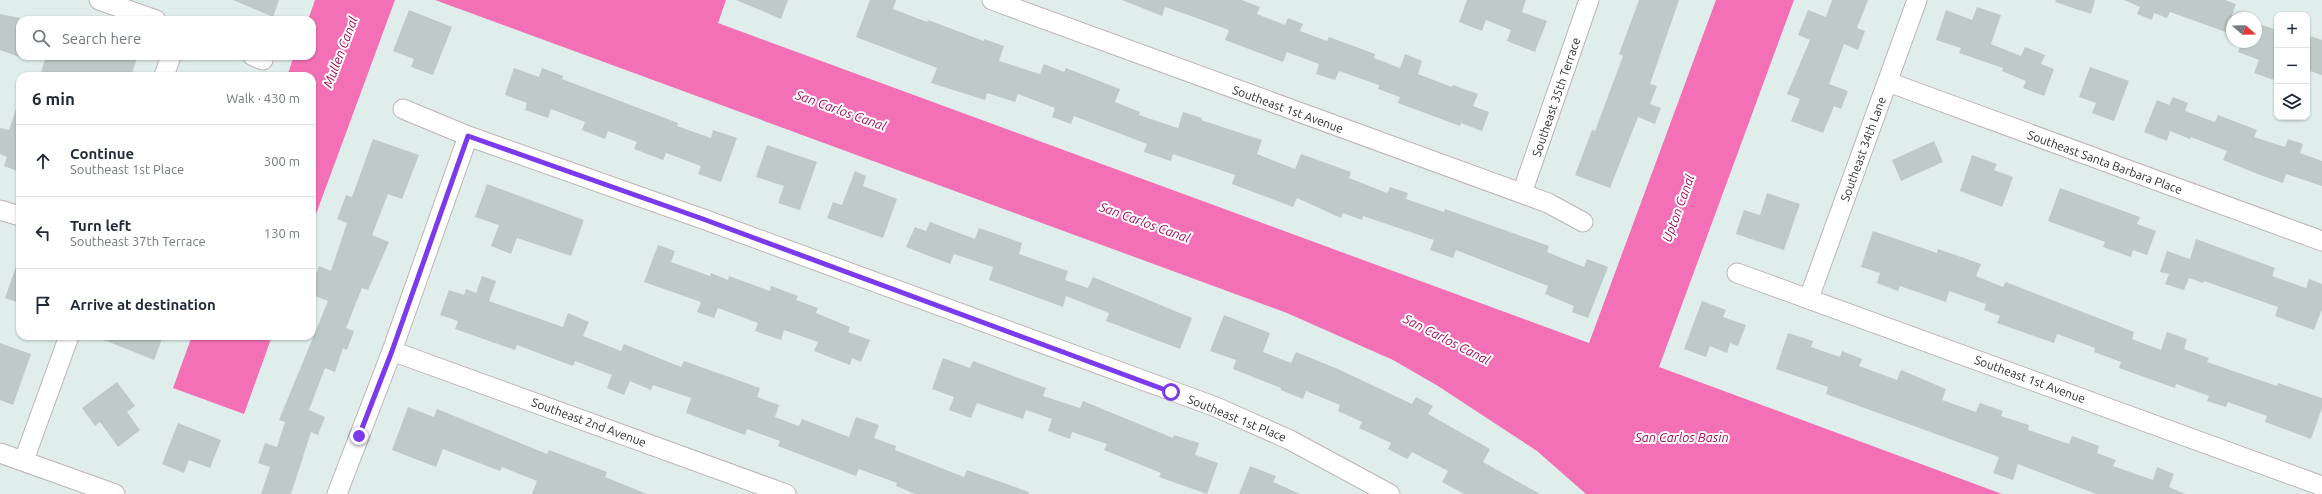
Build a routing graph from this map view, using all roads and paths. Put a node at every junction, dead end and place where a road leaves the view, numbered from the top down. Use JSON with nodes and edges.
{"nodes":[{"id":1,"x":99,"y":0,"type":"edge"},
{"id":2,"x":992,"y":0,"type":"edge"},
{"id":3,"x":1589,"y":0,"type":"edge"},
{"id":4,"x":1917,"y":0,"type":"edge"},
{"id":5,"x":145,"y":16,"type":"edge"},
{"id":6,"x":170,"y":60,"type":"edge"},
{"id":7,"x":165,"y":72,"type":"edge"},
{"id":8,"x":1888,"y":82,"type":"junction"},
{"id":9,"x":403,"y":109,"type":"dead end"},
{"id":10,"x":468,"y":136,"type":"junction"},
{"id":11,"x":1522,"y":193,"type":"junction"},
{"id":12,"x":0,"y":210,"type":"edge"},
{"id":13,"x":16,"y":215,"type":"edge"},
{"id":14,"x":1583,"y":222,"type":"dead end"},
{"id":15,"x":2322,"y":241,"type":"edge"},
{"id":16,"x":1737,"y":273,"type":"dead end"},
{"id":17,"x":1809,"y":298,"type":"junction"},
{"id":18,"x":68,"y":340,"type":"edge"},
{"id":19,"x":392,"y":351,"type":"junction"},
{"id":20,"x":0,"y":453,"type":"edge"},
{"id":21,"x":24,"y":460,"type":"junction"},
{"id":22,"x":2322,"y":486,"type":"edge"},
{"id":23,"x":115,"y":494,"type":"edge"},
{"id":24,"x":337,"y":494,"type":"edge"},
{"id":25,"x":786,"y":494,"type":"edge"},
{"id":26,"x":1390,"y":494,"type":"edge"}],
"edges":[{"from":1,"to":5,"type":"street"},
{"from":2,"to":11,"type":"street","name":"Southeast 1st Avenue"},
{"from":3,"to":11,"type":"street","name":"Southeast 35th Terrace"},
{"from":4,"to":8,"type":"street","name":"Southeast 34th Lane"},
{"from":6,"to":7,"type":"street"},
{"from":8,"to":15,"type":"street","name":"Southeast Santa Barbara Place"},
{"from":8,"to":17,"type":"street","name":"Southeast 34th Lane"},
{"from":9,"to":10,"type":"street","name":"Southeast 1st Place"},
{"from":10,"to":19,"type":"street"},
{"from":10,"to":26,"type":"street","name":"Southeast 1st Place"},
{"from":11,"to":14,"type":"street","name":"Southeast 1st Avenue"},
{"from":12,"to":13,"type":"street"},
{"from":16,"to":17,"type":"street","name":"Southeast 1st Avenue"},
{"from":17,"to":22,"type":"street","name":"Southeast 1st Avenue"},
{"from":18,"to":21,"type":"street"},
{"from":19,"to":24,"type":"street"},
{"from":19,"to":25,"type":"street","name":"Southeast 2nd Avenue"},
{"from":20,"to":21,"type":"street"},
{"from":21,"to":23,"type":"street"}]}
